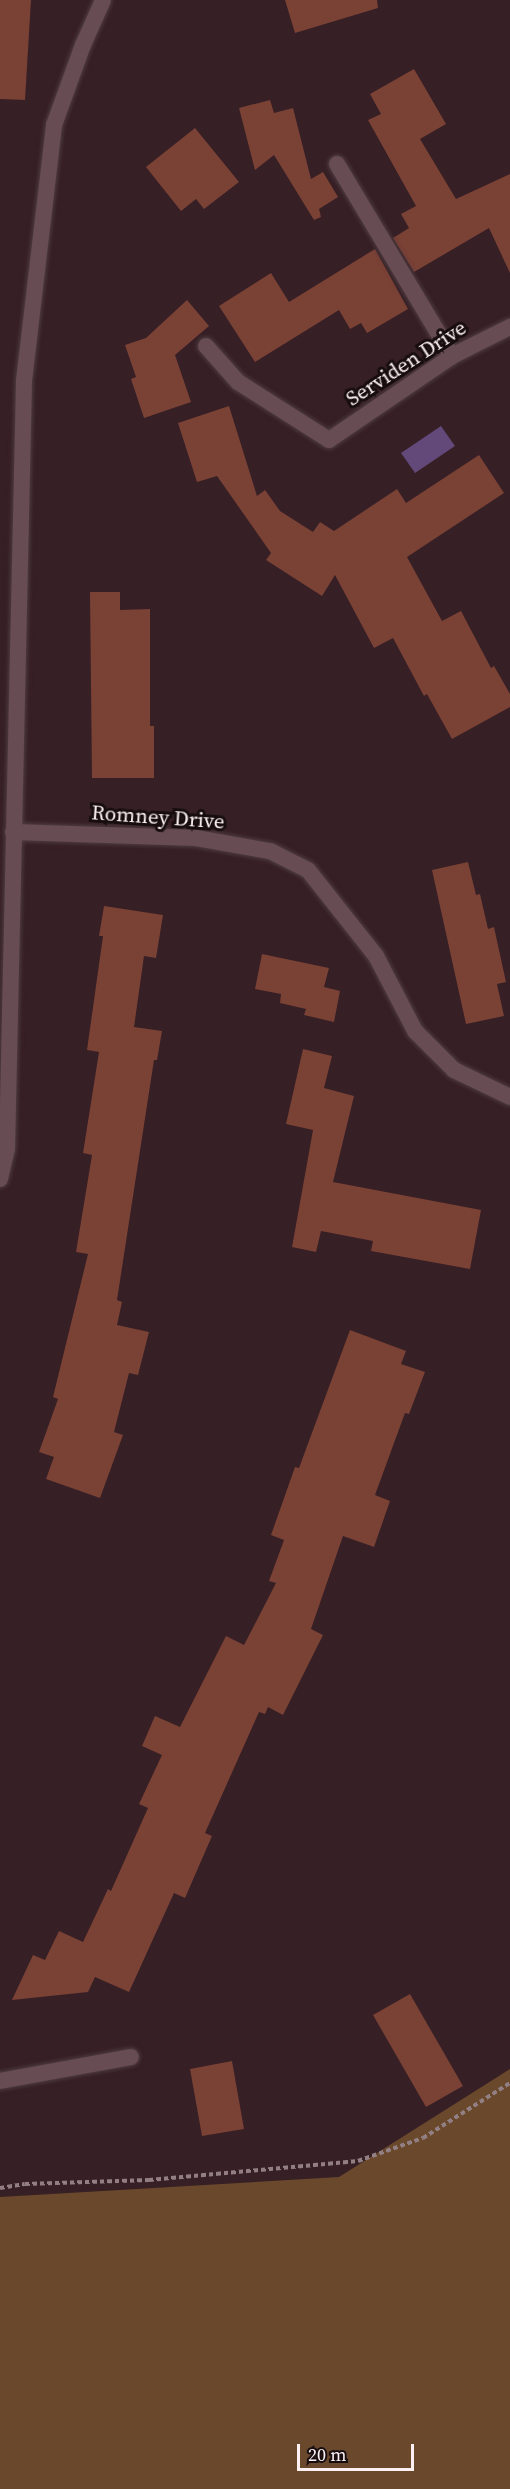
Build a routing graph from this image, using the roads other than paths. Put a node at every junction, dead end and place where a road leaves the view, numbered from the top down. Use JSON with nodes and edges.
{"nodes":[{"id":1,"x":103,"y":0,"type":"edge"},
{"id":2,"x":337,"y":164,"type":"dead end"},
{"id":3,"x":510,"y":327,"type":"edge"},
{"id":4,"x":206,"y":346,"type":"dead end"},
{"id":5,"x":452,"y":356,"type":"junction"},
{"id":6,"x":13,"y":832,"type":"junction"},
{"id":7,"x":510,"y":1097,"type":"edge"},
{"id":8,"x":0,"y":1179,"type":"edge"},
{"id":9,"x":131,"y":2057,"type":"dead end"},
{"id":10,"x":0,"y":2081,"type":"edge"}],
"edges":[{"from":1,"to":6,"type":"street"},
{"from":2,"to":5,"type":"street"},
{"from":3,"to":5,"type":"street","name":"Serviden Drive"},
{"from":4,"to":5,"type":"street","name":"Serviden Drive"},
{"from":6,"to":7,"type":"street","name":"Romney Drive"},
{"from":6,"to":8,"type":"street"},
{"from":9,"to":10,"type":"street"}]}
